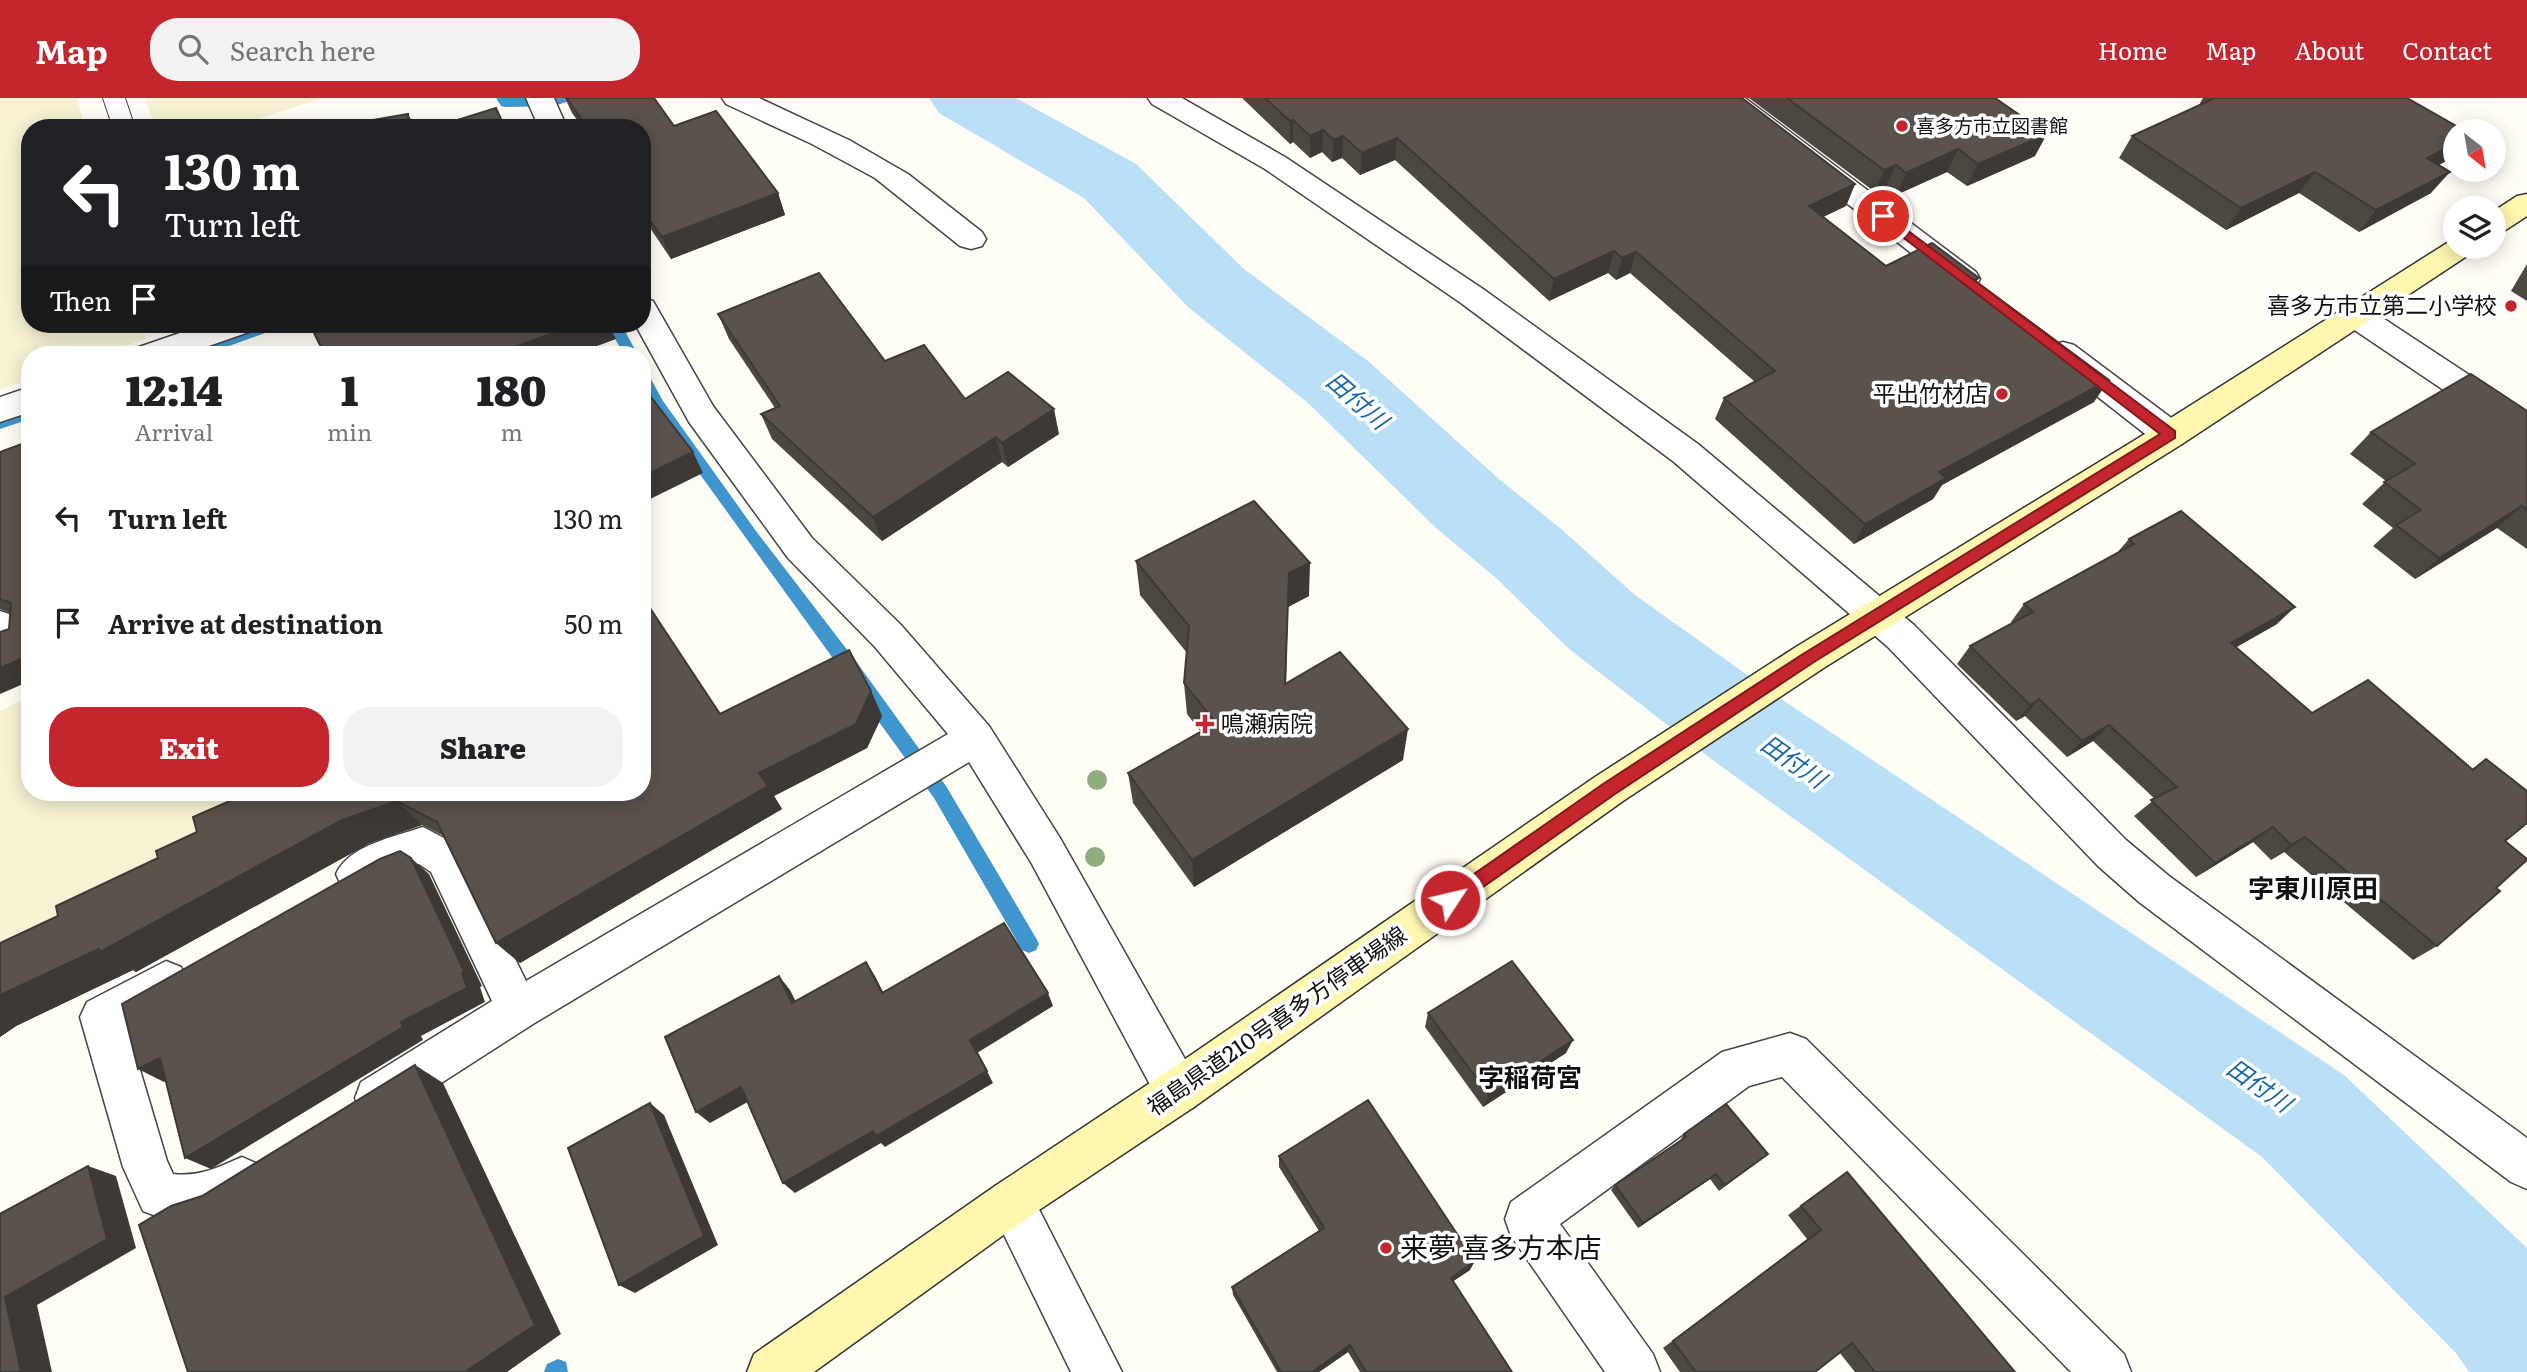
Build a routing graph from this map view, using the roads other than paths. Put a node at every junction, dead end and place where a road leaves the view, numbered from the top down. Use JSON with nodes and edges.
{"nodes":[{"id":1,"x":114,"y":98,"type":"edge"},
{"id":2,"x":540,"y":98,"type":"edge"},
{"id":3,"x":736,"y":98,"type":"edge"},
{"id":4,"x":1162,"y":98,"type":"edge"},
{"id":5,"x":1728,"y":98,"type":"edge"},
{"id":6,"x":121,"y":119,"type":"edge"},
{"id":7,"x":549,"y":119,"type":"edge"},
{"id":8,"x":2527,"y":203,"type":"edge"},
{"id":9,"x":2506,"y":217,"type":"edge"},
{"id":10,"x":971,"y":239,"type":"dead end"},
{"id":11,"x":2443,"y":257,"type":"edge"},
{"id":12,"x":1982,"y":292,"type":"edge"},
{"id":13,"x":2355,"y":315,"type":"junction"},
{"id":14,"x":651,"y":325,"type":"edge"},
{"id":15,"x":188,"y":333,"type":"edge"},
{"id":16,"x":2037,"y":334,"type":"edge"},
{"id":17,"x":166,"y":346,"type":"edge"},
{"id":18,"x":21,"y":402,"type":"edge"},
{"id":19,"x":0,"y":410,"type":"edge"},
{"id":20,"x":2527,"y":429,"type":"edge"},
{"id":21,"x":2170,"y":435,"type":"junction"},
{"id":22,"x":1878,"y":616,"type":"junction"},
{"id":23,"x":975,"y":738,"type":"junction"},
{"id":24,"x":326,"y":891,"type":"edge"},
{"id":25,"x":196,"y":964,"type":"edge"},
{"id":26,"x":518,"y":1009,"type":"junction"},
{"id":27,"x":1178,"y":1091,"type":"junction"},
{"id":28,"x":350,"y":1114,"type":"edge"},
{"id":29,"x":280,"y":1157,"type":"edge"},
{"id":30,"x":2527,"y":1166,"type":"edge"},
{"id":31,"x":1011,"y":1202,"type":"junction"},
{"id":32,"x":772,"y":1372,"type":"edge"},
{"id":33,"x":1097,"y":1372,"type":"edge"},
{"id":34,"x":1634,"y":1372,"type":"edge"},
{"id":35,"x":2105,"y":1372,"type":"edge"}],
"edges":[{"from":1,"to":6,"type":"lane"},
{"from":2,"to":7,"type":"street"},
{"from":3,"to":10,"type":"street"},
{"from":4,"to":22,"type":"street"},
{"from":5,"to":12,"type":"street"},
{"from":8,"to":9,"type":"main road"},
{"from":11,"to":13,"type":"main road","name":"福島県道210号喜多方停車場線"},
{"from":13,"to":20,"type":"street"},
{"from":13,"to":21,"type":"main road","name":"福島県道210号喜多方停車場線"},
{"from":14,"to":23,"type":"street"},
{"from":15,"to":17,"type":"street"},
{"from":16,"to":21,"type":"street"},
{"from":18,"to":19,"type":"street"},
{"from":21,"to":22,"type":"main road","name":"福島県道210号喜多方停車場線"},
{"from":22,"to":27,"type":"main road","name":"福島県道210号喜多方停車場線"},
{"from":22,"to":30,"type":"street"},
{"from":23,"to":26,"type":"street"},
{"from":23,"to":27,"type":"street"},
{"from":24,"to":26,"type":"street"},
{"from":25,"to":29,"type":"street"},
{"from":26,"to":28,"type":"street"},
{"from":27,"to":31,"type":"main road","name":"福島県道210号喜多方停車場線"},
{"from":31,"to":32,"type":"main road","name":"福島県道210号喜多方停車場線"},
{"from":31,"to":33,"type":"street"},
{"from":34,"to":35,"type":"street"}]}
